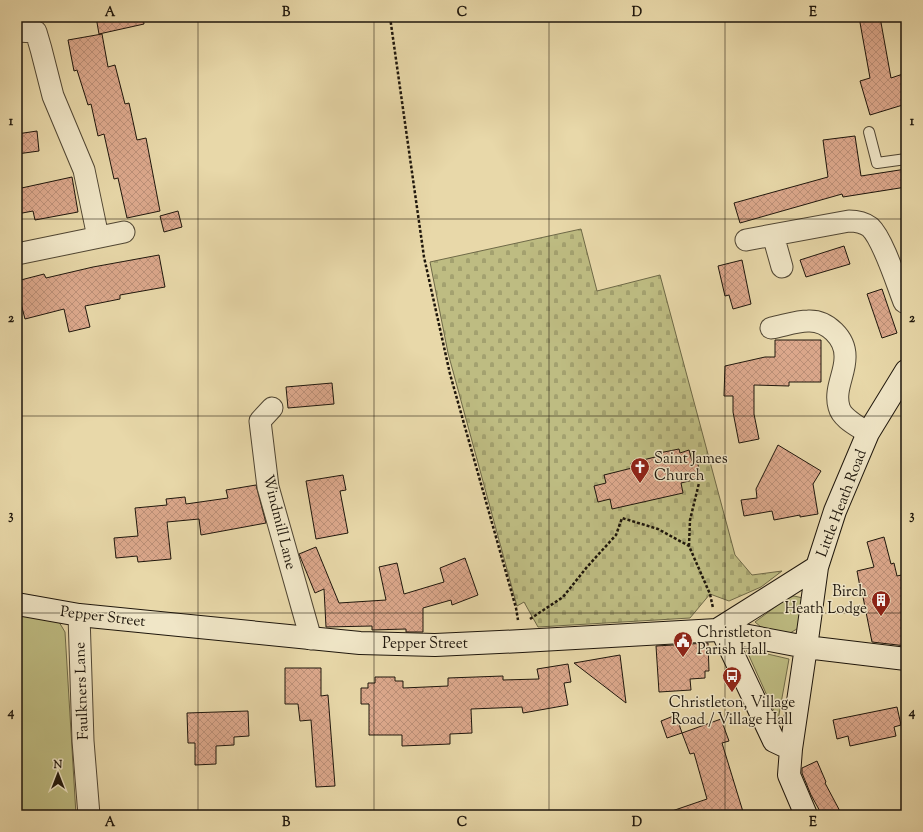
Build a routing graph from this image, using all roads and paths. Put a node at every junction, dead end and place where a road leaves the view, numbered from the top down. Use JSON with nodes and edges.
{"nodes":[{"id":1,"x":390,"y":17,"type":"edge"},
{"id":2,"x":17,"y":31,"type":"edge"},
{"id":3,"x":869,"y":132,"type":"dead end"},
{"id":4,"x":906,"y":159,"type":"edge"},
{"id":5,"x":124,"y":232,"type":"dead end"},
{"id":6,"x":773,"y":235,"type":"junction"},
{"id":7,"x":98,"y":238,"type":"junction"},
{"id":8,"x":746,"y":240,"type":"dead end"},
{"id":9,"x":17,"y":254,"type":"edge"},
{"id":10,"x":782,"y":267,"type":"dead end"},
{"id":11,"x":906,"y":303,"type":"edge"},
{"id":12,"x":771,"y":328,"type":"dead end"},
{"id":13,"x":906,"y":371,"type":"edge"},
{"id":14,"x":272,"y":408,"type":"dead end"},
{"id":15,"x":868,"y":433,"type":"junction"},
{"id":16,"x":700,"y":483,"type":"dead end"},
{"id":17,"x":689,"y":546,"type":"junction"},
{"id":18,"x":817,"y":567,"type":"junction"},
{"id":19,"x":17,"y":604,"type":"edge"},
{"id":20,"x":79,"y":615,"type":"junction"},
{"id":21,"x":720,"y":631,"type":"junction"},
{"id":22,"x":521,"y":634,"type":"junction"},
{"id":23,"x":311,"y":639,"type":"junction"},
{"id":24,"x":806,"y":647,"type":"junction"},
{"id":25,"x":906,"y":659,"type":"edge"},
{"id":26,"x":791,"y":749,"type":"junction"},
{"id":27,"x":89,"y":815,"type":"edge"},
{"id":28,"x":806,"y":815,"type":"edge"}],
"edges":[{"from":1,"to":22,"type":"path"},
{"from":2,"to":7,"type":"street"},
{"from":3,"to":4,"type":"lane"},
{"from":5,"to":7,"type":"street"},
{"from":6,"to":8,"type":"street"},
{"from":6,"to":10,"type":"street"},
{"from":6,"to":11,"type":"street"},
{"from":7,"to":9,"type":"street"},
{"from":12,"to":15,"type":"street"},
{"from":13,"to":15,"type":"street","name":"Little Heath Road"},
{"from":14,"to":23,"type":"street","name":"Windmill Lane"},
{"from":15,"to":18,"type":"street","name":"Little Heath Road"},
{"from":16,"to":17,"type":"path"},
{"from":17,"to":21,"type":"path"},
{"from":17,"to":22,"type":"path"},
{"from":18,"to":21,"type":"street","name":"Pepper Street"},
{"from":18,"to":24,"type":"street","name":"Little Heath Road"},
{"from":19,"to":20,"type":"street","name":"Pepper Street"},
{"from":20,"to":23,"type":"street","name":"Pepper Street"},
{"from":20,"to":27,"type":"street","name":"Faulkners Lane"},
{"from":21,"to":22,"type":"street","name":"Pepper Street"},
{"from":21,"to":24,"type":"street","name":"Pepper Street"},
{"from":21,"to":26,"type":"street"},
{"from":22,"to":23,"type":"street","name":"Pepper Street"},
{"from":24,"to":25,"type":"street","name":"Pepper Street"},
{"from":24,"to":26,"type":"street","name":"Little Heath Road"},
{"from":26,"to":28,"type":"street","name":"Little Heath Road"}]}
